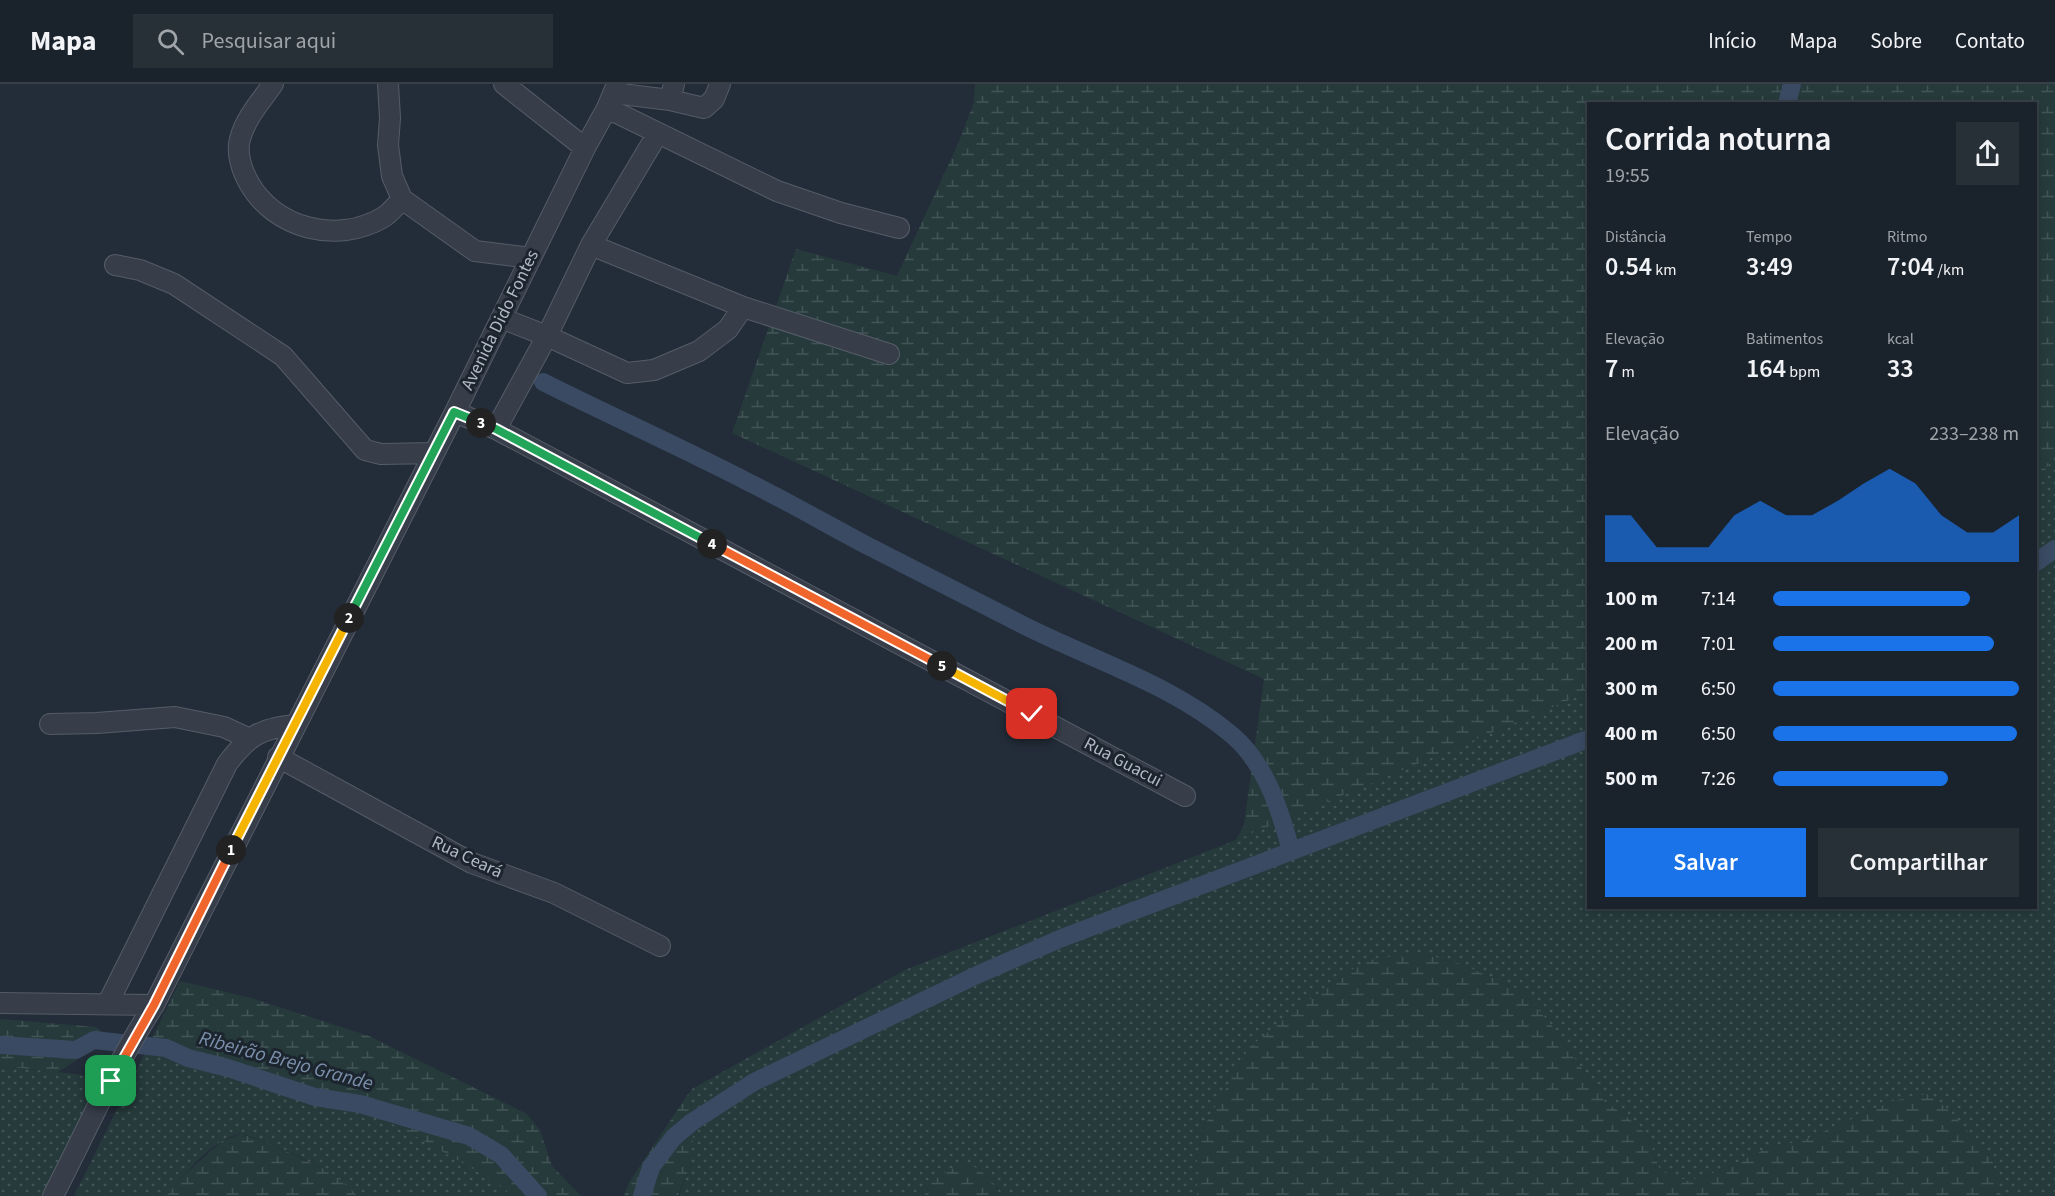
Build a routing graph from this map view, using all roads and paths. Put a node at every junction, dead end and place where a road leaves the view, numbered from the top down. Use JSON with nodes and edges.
{"nodes":[{"id":1,"x":272,"y":84,"type":"edge"},
{"id":2,"x":388,"y":84,"type":"edge"},
{"id":3,"x":504,"y":84,"type":"edge"},
{"id":4,"x":720,"y":84,"type":"edge"},
{"id":5,"x":672,"y":92,"type":"edge"},
{"id":6,"x":613,"y":95,"type":"edge"},
{"id":7,"x":658,"y":133,"type":"junction"},
{"id":8,"x":585,"y":148,"type":"junction"},
{"id":9,"x":402,"y":199,"type":"junction"},
{"id":10,"x":899,"y":228,"type":"dead end"},
{"id":11,"x":591,"y":245,"type":"junction"},
{"id":12,"x":531,"y":258,"type":"junction"},
{"id":13,"x":115,"y":265,"type":"dead end"},
{"id":14,"x":743,"y":307,"type":"junction"},
{"id":15,"x":501,"y":318,"type":"junction"},
{"id":16,"x":547,"y":336,"type":"junction"},
{"id":17,"x":889,"y":354,"type":"dead end"},
{"id":18,"x":454,"y":412,"type":"junction"},
{"id":19,"x":496,"y":429,"type":"junction"},
{"id":20,"x":434,"y":453,"type":"junction"},
{"id":21,"x":50,"y":724,"type":"dead end"},
{"id":22,"x":295,"y":725,"type":"junction"},
{"id":23,"x":250,"y":739,"type":"junction"},
{"id":24,"x":278,"y":757,"type":"junction"},
{"id":25,"x":1185,"y":796,"type":"dead end"},
{"id":26,"x":660,"y":946,"type":"dead end"},
{"id":27,"x":0,"y":1003,"type":"edge"},
{"id":28,"x":108,"y":1003,"type":"junction"},
{"id":29,"x":154,"y":1005,"type":"junction"},
{"id":30,"x":54,"y":1196,"type":"edge"}],
"edges":[{"from":1,"to":9,"type":"street"},
{"from":2,"to":9,"type":"street"},
{"from":3,"to":8,"type":"street"},
{"from":4,"to":5,"type":"street"},
{"from":5,"to":6,"type":"street"},
{"from":6,"to":7,"type":"street"},
{"from":6,"to":8,"type":"street","name":"Avenida Dido Fontes"},
{"from":7,"to":10,"type":"street"},
{"from":7,"to":11,"type":"street"},
{"from":8,"to":12,"type":"street","name":"Avenida Dido Fontes"},
{"from":9,"to":12,"type":"street"},
{"from":11,"to":14,"type":"street"},
{"from":11,"to":16,"type":"street"},
{"from":12,"to":15,"type":"street","name":"Avenida Dido Fontes"},
{"from":13,"to":20,"type":"street"},
{"from":14,"to":16,"type":"street"},
{"from":14,"to":17,"type":"street"},
{"from":15,"to":16,"type":"street"},
{"from":15,"to":18,"type":"street","name":"Avenida Dido Fontes"},
{"from":16,"to":19,"type":"street"},
{"from":18,"to":19,"type":"street","name":"Rua Guacui"},
{"from":18,"to":20,"type":"street","name":"Avenida Dido Fontes"},
{"from":19,"to":25,"type":"street","name":"Rua Guacui"},
{"from":20,"to":22,"type":"street","name":"Avenida Dido Fontes"},
{"from":21,"to":23,"type":"street"},
{"from":22,"to":23,"type":"street"},
{"from":22,"to":24,"type":"street","name":"Avenida Dido Fontes"},
{"from":23,"to":28,"type":"street"},
{"from":24,"to":26,"type":"street","name":"Rua Ceará"},
{"from":24,"to":29,"type":"street","name":"Avenida Dido Fontes"},
{"from":27,"to":28,"type":"street"},
{"from":28,"to":29,"type":"street"},
{"from":29,"to":30,"type":"street","name":"Avenida Dido Fontes"}]}
